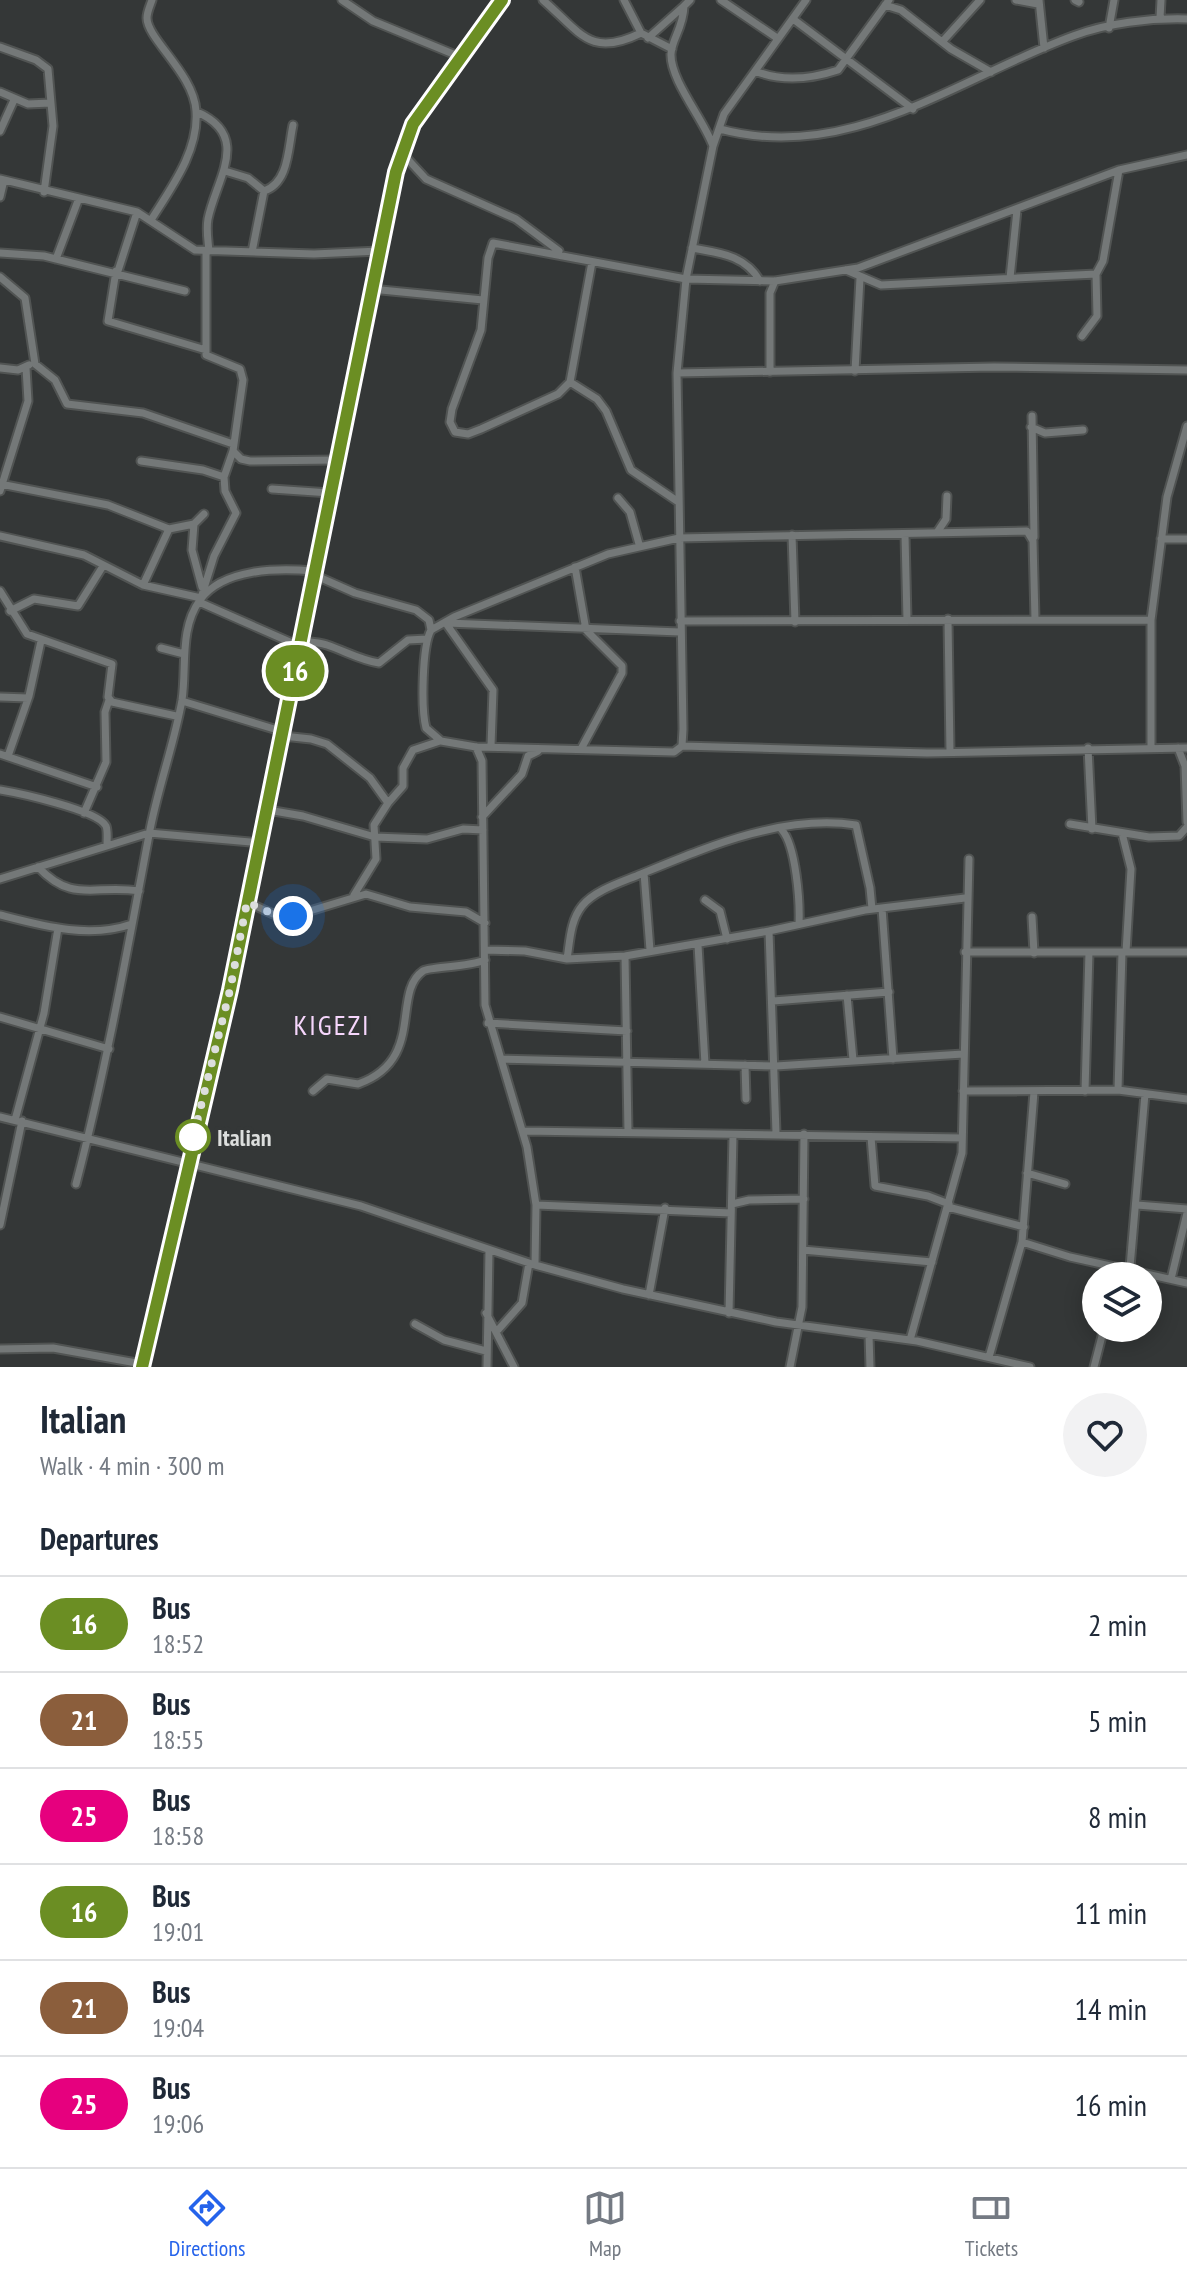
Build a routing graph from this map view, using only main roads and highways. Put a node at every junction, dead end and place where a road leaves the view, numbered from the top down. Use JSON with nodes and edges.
{"nodes":[{"id":1,"x":502,"y":0,"type":"edge"},
{"id":2,"x":142,"y":1365,"type":"edge"}],
"edges":[{"from":1,"to":2,"type":"main road"}]}
